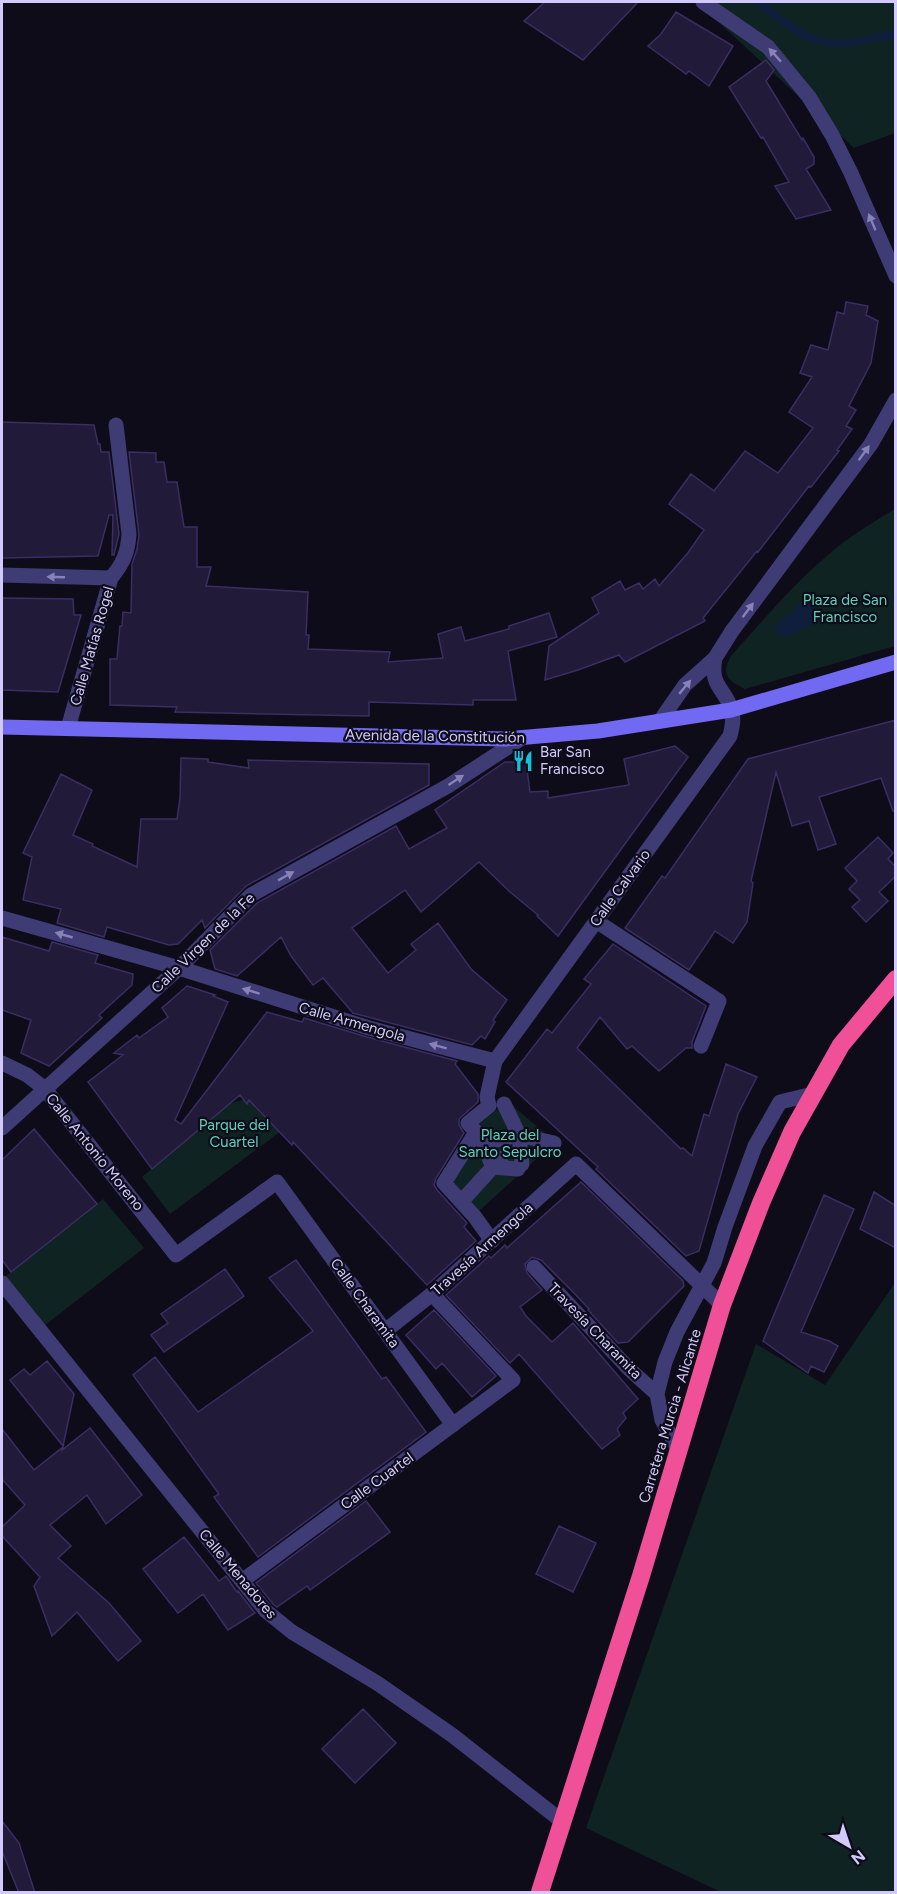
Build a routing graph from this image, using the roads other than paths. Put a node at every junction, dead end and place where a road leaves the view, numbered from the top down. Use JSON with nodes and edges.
{"nodes":[{"id":1,"x":703,"y":2,"type":"edge"},
{"id":2,"x":896,"y":276,"type":"edge"},
{"id":3,"x":896,"y":400,"type":"edge"},
{"id":4,"x":116,"y":425,"type":"dead end"},
{"id":5,"x":2,"y":575,"type":"edge"},
{"id":6,"x":111,"y":578,"type":"junction"},
{"id":7,"x":715,"y":658,"type":"junction"},
{"id":8,"x":896,"y":662,"type":"edge"},
{"id":9,"x":731,"y":710,"type":"junction"},
{"id":10,"x":660,"y":722,"type":"junction"},
{"id":11,"x":2,"y":727,"type":"edge"},
{"id":12,"x":68,"y":728,"type":"junction"},
{"id":13,"x":522,"y":738,"type":"junction"},
{"id":14,"x":2,"y":918,"type":"edge"},
{"id":15,"x":596,"y":921,"type":"junction"},
{"id":16,"x":179,"y":968,"type":"junction"},
{"id":17,"x":896,"y":979,"type":"edge"},
{"id":18,"x":701,"y":1046,"type":"dead end"},
{"id":19,"x":495,"y":1061,"type":"junction"},
{"id":20,"x":2,"y":1063,"type":"edge"},
{"id":21,"x":44,"y":1088,"type":"junction"},
{"id":22,"x":813,"y":1094,"type":"junction"},
{"id":23,"x":2,"y":1128,"type":"edge"},
{"id":24,"x":519,"y":1135,"type":"junction"},
{"id":25,"x":554,"y":1143,"type":"dead end"},
{"id":26,"x":484,"y":1146,"type":"dead end"},
{"id":27,"x":500,"y":1160,"type":"junction"},
{"id":28,"x":480,"y":1180,"type":"junction"},
{"id":29,"x":277,"y":1182,"type":"joint"},
{"id":30,"x":461,"y":1202,"type":"junction"},
{"id":31,"x":473,"y":1215,"type":"junction"},
{"id":32,"x":492,"y":1241,"type":"junction"},
{"id":33,"x":534,"y":1267,"type":"dead end"},
{"id":34,"x":2,"y":1283,"type":"edge"},
{"id":35,"x":702,"y":1286,"type":"junction"},
{"id":36,"x":432,"y":1294,"type":"junction"},
{"id":37,"x":722,"y":1305,"type":"junction"},
{"id":38,"x":385,"y":1331,"type":"junction"},
{"id":39,"x":657,"y":1394,"type":"junction"},
{"id":40,"x":453,"y":1425,"type":"junction"},
{"id":41,"x":678,"y":1449,"type":"junction"},
{"id":42,"x":242,"y":1581,"type":"junction"},
{"id":43,"x":563,"y":1822,"type":"junction"},
{"id":44,"x":540,"y":1893,"type":"edge"}],
"edges":[{"from":2,"to":1,"type":"street","one_way":true},
{"from":7,"to":3,"type":"street","one_way":true},
{"from":4,"to":6,"type":"street","name":"Calle Matías Rogel"},
{"from":6,"to":5,"type":"street","one_way":true},
{"from":6,"to":12,"type":"street","name":"Calle Matías Rogel"},
{"from":7,"to":9,"type":"street"},
{"from":10,"to":7,"type":"street","one_way":true},
{"from":8,"to":9,"type":"street","name":"Avenida de la Constitución"},
{"from":9,"to":10,"type":"street","name":"Avenida de la Constitución"},
{"from":9,"to":15,"type":"street","name":"Calle Calvario"},
{"from":10,"to":13,"type":"street","name":"Avenida de la Constitución"},
{"from":11,"to":12,"type":"street","name":"Avenida de la Constitución"},
{"from":12,"to":13,"type":"street","name":"Avenida de la Constitución"},
{"from":16,"to":13,"type":"street","name":"Calle Virgen de la Fe","one_way":true},
{"from":16,"to":14,"type":"street","name":"Calle Armengola","one_way":true},
{"from":15,"to":18,"type":"street"},
{"from":15,"to":19,"type":"street","name":"Calle Calvario"},
{"from":19,"to":16,"type":"street","name":"Calle Armengola","one_way":true},
{"from":16,"to":21,"type":"street","name":"Calle Virgen de la Fe"},
{"from":17,"to":22,"type":"highway","name":"Carretera Murcia - Alicante"},
{"from":19,"to":30,"type":"street"},
{"from":20,"to":21,"type":"street","name":"Calle Antonio Moreno"},
{"from":21,"to":23,"type":"street","name":"Calle Virgen de la Fe"},
{"from":21,"to":29,"type":"street","name":"Calle Antonio Moreno"},
{"from":22,"to":35,"type":"street"},
{"from":22,"to":37,"type":"highway","name":"Carretera Murcia - Alicante"},
{"from":24,"to":24,"type":"street"},
{"from":24,"to":25,"type":"street"},
{"from":24,"to":27,"type":"street"},
{"from":24,"to":27,"type":"street"},
{"from":26,"to":27,"type":"street"},
{"from":27,"to":28,"type":"street"},
{"from":28,"to":30,"type":"street"},
{"from":28,"to":31,"type":"street"},
{"from":29,"to":38,"type":"street","name":"Calle Charamita"},
{"from":30,"to":31,"type":"street"},
{"from":31,"to":32,"type":"street"},
{"from":32,"to":35,"type":"street","name":"Travesía Armengola"},
{"from":32,"to":36,"type":"street","name":"Travesía Armengola"},
{"from":33,"to":39,"type":"street","name":"Travesía Charamita"},
{"from":34,"to":42,"type":"street","name":"Calle Menadores"},
{"from":35,"to":37,"type":"street"},
{"from":35,"to":39,"type":"street"},
{"from":36,"to":38,"type":"street","name":"Travesía Armengola"},
{"from":36,"to":40,"type":"street","name":"Calle Cuartel"},
{"from":37,"to":41,"type":"highway","name":"Carretera Murcia - Alicante"},
{"from":38,"to":40,"type":"street","name":"Calle Charamita"},
{"from":39,"to":41,"type":"street"},
{"from":40,"to":42,"type":"street","name":"Calle Cuartel"},
{"from":41,"to":43,"type":"highway","name":"Carretera Murcia - Alicante"},
{"from":42,"to":43,"type":"street","name":"Calle Menadores"},
{"from":43,"to":44,"type":"highway","name":"Carretera Murcia - Alicante"}]}
